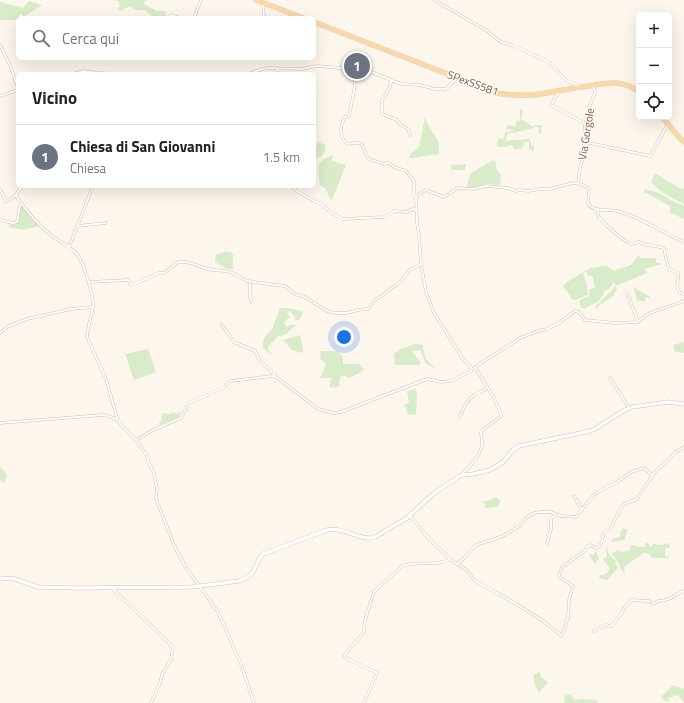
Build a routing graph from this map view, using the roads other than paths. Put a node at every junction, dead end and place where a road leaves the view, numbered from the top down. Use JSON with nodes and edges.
{"nodes":[{"id":1,"x":201,"y":0,"type":"edge"},
{"id":2,"x":256,"y":0,"type":"edge"},
{"id":3,"x":434,"y":0,"type":"edge"},
{"id":4,"x":263,"y":3,"type":"junction"},
{"id":5,"x":171,"y":14,"type":"dead end"},
{"id":6,"x":176,"y":16,"type":"edge"},
{"id":7,"x":195,"y":16,"type":"edge"},
{"id":8,"x":264,"y":16,"type":"edge"},
{"id":9,"x":298,"y":16,"type":"edge"},
{"id":10,"x":316,"y":23,"type":"edge"},
{"id":11,"x":0,"y":45,"type":"edge"},
{"id":12,"x":277,"y":69,"type":"junction"},
{"id":13,"x":356,"y":70,"type":"junction"},
{"id":14,"x":79,"y":72,"type":"edge"},
{"id":15,"x":92,"y":72,"type":"edge"},
{"id":16,"x":254,"y":72,"type":"edge"},
{"id":17,"x":278,"y":72,"type":"edge"},
{"id":18,"x":457,"y":78,"type":"junction"},
{"id":19,"x":392,"y":80,"type":"junction"},
{"id":20,"x":16,"y":83,"type":"edge"},
{"id":21,"x":592,"y":85,"type":"junction"},
{"id":22,"x":582,"y":87,"type":"junction"},
{"id":23,"x":16,"y":90,"type":"edge"},
{"id":24,"x":559,"y":90,"type":"junction"},
{"id":25,"x":636,"y":90,"type":"edge"},
{"id":26,"x":0,"y":96,"type":"edge"},
{"id":27,"x":665,"y":120,"type":"edge"},
{"id":28,"x":586,"y":124,"type":"junction"},
{"id":29,"x":668,"y":124,"type":"junction"},
{"id":30,"x":410,"y":135,"type":"dead end"},
{"id":31,"x":585,"y":142,"type":"junction"},
{"id":32,"x":684,"y":142,"type":"edge"},
{"id":33,"x":578,"y":184,"type":"junction"},
{"id":34,"x":21,"y":188,"type":"edge"},
{"id":35,"x":92,"y":188,"type":"edge"},
{"id":36,"x":294,"y":188,"type":"edge"},
{"id":37,"x":0,"y":189,"type":"edge"},
{"id":38,"x":16,"y":195,"type":"junction"},
{"id":39,"x":416,"y":196,"type":"junction"},
{"id":40,"x":21,"y":203,"type":"junction"},
{"id":41,"x":597,"y":209,"type":"junction"},
{"id":42,"x":417,"y":210,"type":"junction"},
{"id":43,"x":0,"y":220,"type":"edge"},
{"id":44,"x":106,"y":223,"type":"dead end"},
{"id":45,"x":77,"y":226,"type":"junction"},
{"id":46,"x":684,"y":242,"type":"edge"},
{"id":47,"x":69,"y":247,"type":"junction"},
{"id":48,"x":421,"y":264,"type":"junction"},
{"id":49,"x":250,"y":281,"type":"junction"},
{"id":50,"x":89,"y":282,"type":"junction"},
{"id":51,"x":626,"y":293,"type":"dead end"},
{"id":52,"x":684,"y":294,"type":"edge"},
{"id":53,"x":684,"y":301,"type":"edge"},
{"id":54,"x":251,"y":302,"type":"dead end"},
{"id":55,"x":93,"y":307,"type":"junction"},
{"id":56,"x":638,"y":322,"type":"junction"},
{"id":57,"x":221,"y":324,"type":"dead end"},
{"id":58,"x":0,"y":333,"type":"edge"},
{"id":59,"x":473,"y":368,"type":"junction"},
{"id":60,"x":275,"y":376,"type":"junction"},
{"id":61,"x":610,"y":378,"type":"dead end"},
{"id":62,"x":487,"y":388,"type":"junction"},
{"id":63,"x":684,"y":404,"type":"edge"},
{"id":64,"x":629,"y":408,"type":"junction"},
{"id":65,"x":459,"y":418,"type":"dead end"},
{"id":66,"x":118,"y":420,"type":"junction"},
{"id":67,"x":0,"y":423,"type":"edge"},
{"id":68,"x":136,"y":440,"type":"junction"},
{"id":69,"x":684,"y":446,"type":"edge"},
{"id":70,"x":462,"y":475,"type":"junction"},
{"id":71,"x":652,"y":475,"type":"junction"},
{"id":72,"x":574,"y":496,"type":"dead end"},
{"id":73,"x":582,"y":510,"type":"junction"},
{"id":74,"x":556,"y":514,"type":"junction"},
{"id":75,"x":410,"y":516,"type":"junction"},
{"id":76,"x":547,"y":543,"type":"dead end"},
{"id":77,"x":451,"y":559,"type":"junction"},
{"id":78,"x":457,"y":564,"type":"junction"},
{"id":79,"x":0,"y":578,"type":"edge"},
{"id":80,"x":199,"y":587,"type":"junction"},
{"id":81,"x":112,"y":588,"type":"junction"},
{"id":82,"x":684,"y":590,"type":"edge"},
{"id":83,"x":594,"y":631,"type":"dead end"},
{"id":84,"x":151,"y":703,"type":"edge"},
{"id":85,"x":254,"y":703,"type":"edge"},
{"id":86,"x":364,"y":703,"type":"edge"}],
"edges":[{"from":1,"to":7,"type":"street"},
{"from":2,"to":4,"type":"main road"},
{"from":3,"to":22,"type":"street"},
{"from":4,"to":8,"type":"street"},
{"from":4,"to":9,"type":"main road"},
{"from":5,"to":6,"type":"street"},
{"from":10,"to":18,"type":"main road","name":"SPexSS581"},
{"from":11,"to":20,"type":"street"},
{"from":12,"to":13,"type":"street"},
{"from":12,"to":16,"type":"street"},
{"from":12,"to":17,"type":"street"},
{"from":13,"to":19,"type":"street"},
{"from":13,"to":39,"type":"street"},
{"from":14,"to":15,"type":"street"},
{"from":18,"to":19,"type":"street"},
{"from":18,"to":24,"type":"main road","name":"SPexSS581"},
{"from":19,"to":30,"type":"street"},
{"from":21,"to":22,"type":"main road","name":"SPexSS581"},
{"from":21,"to":25,"type":"main road","name":"SPexSS581"},
{"from":21,"to":28,"type":"street","name":"Via Gorgole"},
{"from":22,"to":24,"type":"main road","name":"SPexSS581"},
{"from":23,"to":26,"type":"street"},
{"from":24,"to":28,"type":"street"},
{"from":27,"to":29,"type":"main road"},
{"from":28,"to":31,"type":"street","name":"Via Gorgole"},
{"from":29,"to":31,"type":"street"},
{"from":29,"to":32,"type":"main road"},
{"from":31,"to":33,"type":"street","name":"Via Gorgole"},
{"from":33,"to":39,"type":"street"},
{"from":33,"to":41,"type":"street"},
{"from":34,"to":38,"type":"street"},
{"from":35,"to":45,"type":"street"},
{"from":36,"to":42,"type":"street"},
{"from":37,"to":38,"type":"street"},
{"from":38,"to":40,"type":"street"},
{"from":39,"to":42,"type":"street"},
{"from":40,"to":43,"type":"street"},
{"from":40,"to":47,"type":"street"},
{"from":41,"to":46,"type":"street"},
{"from":41,"to":52,"type":"street"},
{"from":42,"to":48,"type":"street"},
{"from":44,"to":45,"type":"street"},
{"from":45,"to":47,"type":"street"},
{"from":47,"to":50,"type":"street"},
{"from":48,"to":49,"type":"street"},
{"from":48,"to":59,"type":"street"},
{"from":49,"to":50,"type":"street"},
{"from":49,"to":54,"type":"street"},
{"from":50,"to":55,"type":"street"},
{"from":51,"to":56,"type":"street"},
{"from":53,"to":56,"type":"street"},
{"from":55,"to":58,"type":"street"},
{"from":55,"to":66,"type":"street"},
{"from":56,"to":59,"type":"street"},
{"from":57,"to":60,"type":"street"},
{"from":59,"to":60,"type":"street"},
{"from":59,"to":62,"type":"street"},
{"from":60,"to":68,"type":"street"},
{"from":61,"to":64,"type":"street"},
{"from":62,"to":65,"type":"street"},
{"from":62,"to":70,"type":"street"},
{"from":63,"to":64,"type":"street"},
{"from":64,"to":70,"type":"street"},
{"from":66,"to":67,"type":"street"},
{"from":66,"to":68,"type":"street"},
{"from":68,"to":80,"type":"street"},
{"from":69,"to":71,"type":"street"},
{"from":70,"to":75,"type":"street"},
{"from":71,"to":73,"type":"street"},
{"from":71,"to":78,"type":"street"},
{"from":72,"to":73,"type":"street"},
{"from":73,"to":74,"type":"street"},
{"from":74,"to":76,"type":"street"},
{"from":74,"to":78,"type":"street"},
{"from":75,"to":77,"type":"street"},
{"from":75,"to":80,"type":"street"},
{"from":77,"to":78,"type":"street"},
{"from":77,"to":86,"type":"street"},
{"from":79,"to":81,"type":"street"},
{"from":80,"to":81,"type":"street"},
{"from":80,"to":85,"type":"street"},
{"from":81,"to":84,"type":"street"},
{"from":82,"to":83,"type":"street"}]}
